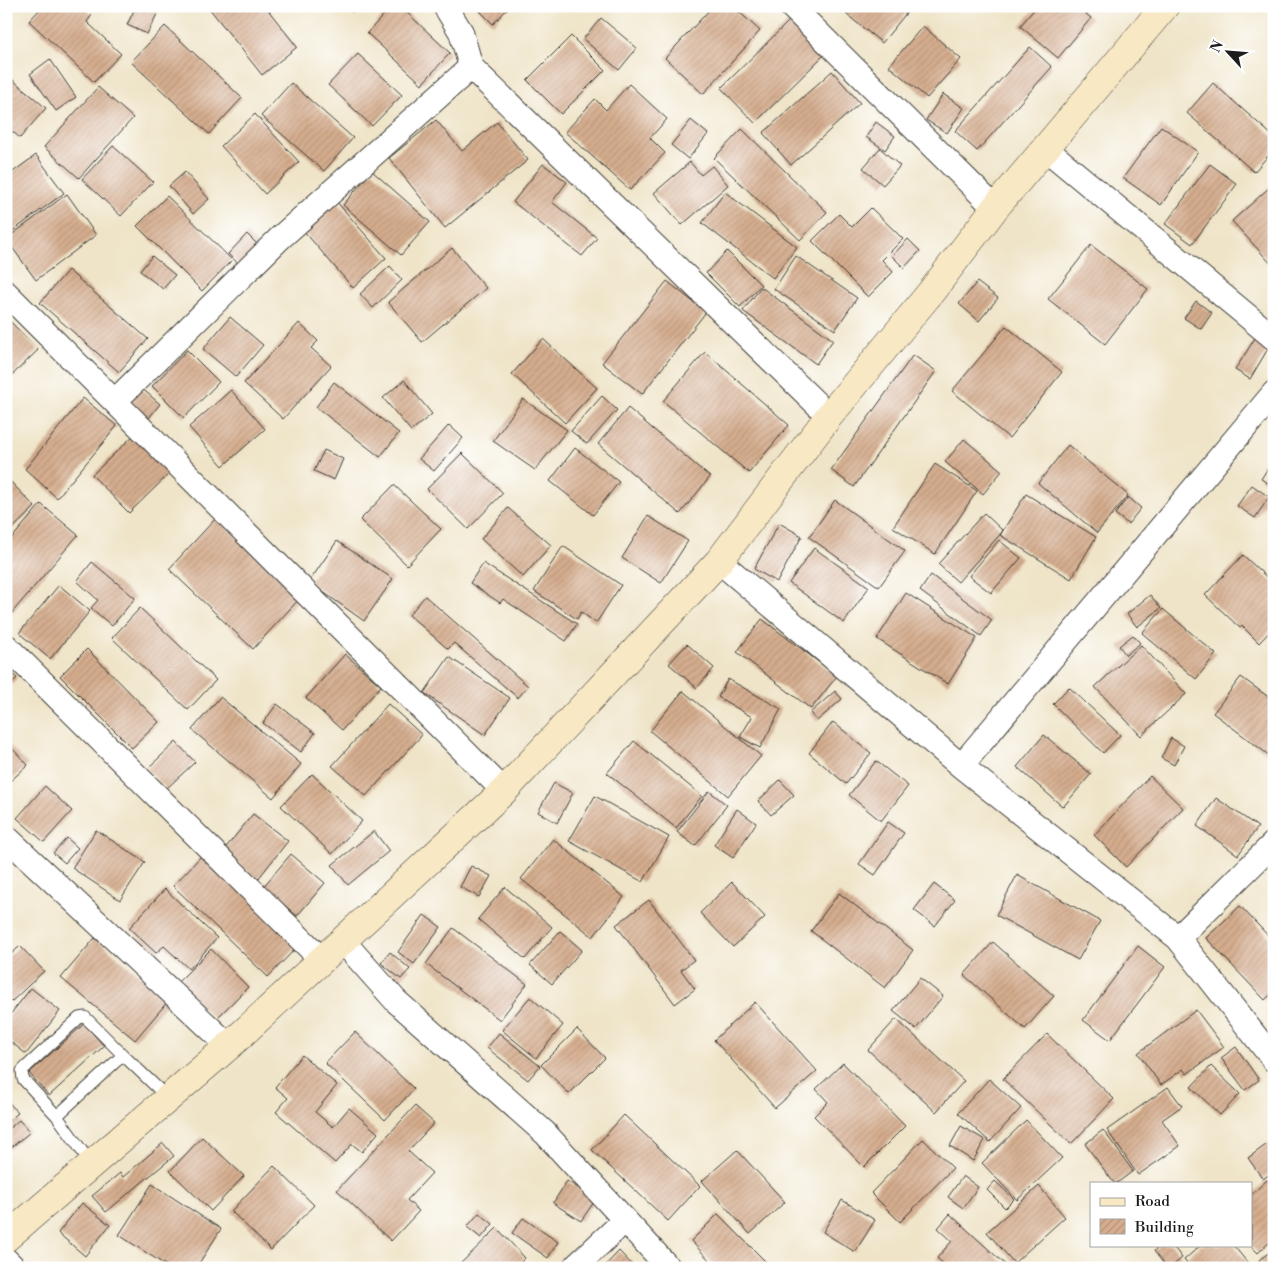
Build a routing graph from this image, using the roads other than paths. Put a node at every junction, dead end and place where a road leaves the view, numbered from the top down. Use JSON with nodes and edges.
{"nodes":[{"id":1,"x":445,"y":6,"type":"edge"},
{"id":2,"x":791,"y":6,"type":"edge"},
{"id":3,"x":1165,"y":6,"type":"edge"},
{"id":4,"x":471,"y":67,"type":"junction"},
{"id":5,"x":1046,"y":149,"type":"junction"},
{"id":6,"x":995,"y":208,"type":"junction"},
{"id":7,"x":6,"y":293,"type":"edge"},
{"id":8,"x":1274,"y":338,"type":"edge"},
{"id":9,"x":1274,"y":393,"type":"edge"},
{"id":10,"x":115,"y":400,"type":"junction"},
{"id":11,"x":829,"y":416,"type":"junction"},
{"id":12,"x":720,"y":561,"type":"junction"},
{"id":13,"x":6,"y":646,"type":"edge"},
{"id":14,"x":961,"y":766,"type":"junction"},
{"id":15,"x":504,"y":791,"type":"junction"},
{"id":16,"x":6,"y":837,"type":"edge"},
{"id":17,"x":1274,"y":843,"type":"edge"},
{"id":18,"x":1178,"y":938,"type":"junction"},
{"id":19,"x":342,"y":940,"type":"junction"},
{"id":20,"x":321,"y":959,"type":"junction"},
{"id":21,"x":229,"y":1046,"type":"junction"},
{"id":22,"x":123,"y":1055,"type":"junction"},
{"id":23,"x":1274,"y":1060,"type":"edge"},
{"id":24,"x":168,"y":1098,"type":"junction"},
{"id":25,"x":57,"y":1116,"type":"junction"},
{"id":26,"x":92,"y":1165,"type":"junction"},
{"id":27,"x":625,"y":1220,"type":"junction"},
{"id":28,"x":6,"y":1238,"type":"edge"},
{"id":29,"x":6,"y":1260,"type":"edge"},
{"id":30,"x":14,"y":1268,"type":"edge"},
{"id":31,"x":574,"y":1268,"type":"edge"},
{"id":32,"x":669,"y":1268,"type":"edge"}],
"edges":[{"from":1,"to":4,"type":"street"},
{"from":2,"to":6,"type":"street"},
{"from":3,"to":5,"type":"street"},
{"from":4,"to":10,"type":"street"},
{"from":4,"to":11,"type":"street"},
{"from":5,"to":6,"type":"street"},
{"from":5,"to":8,"type":"street"},
{"from":6,"to":11,"type":"street"},
{"from":7,"to":10,"type":"street"},
{"from":9,"to":14,"type":"street"},
{"from":10,"to":15,"type":"street"},
{"from":11,"to":12,"type":"street"},
{"from":12,"to":14,"type":"street"},
{"from":12,"to":15,"type":"street"},
{"from":13,"to":20,"type":"street"},
{"from":14,"to":18,"type":"street"},
{"from":15,"to":19,"type":"street"},
{"from":16,"to":21,"type":"street"},
{"from":17,"to":18,"type":"street"},
{"from":18,"to":23,"type":"street"},
{"from":19,"to":20,"type":"street"},
{"from":19,"to":27,"type":"street"},
{"from":20,"to":21,"type":"street"},
{"from":21,"to":24,"type":"street"},
{"from":22,"to":24,"type":"lane"},
{"from":22,"to":25,"type":"lane"},
{"from":22,"to":25,"type":"lane"},
{"from":24,"to":26,"type":"street"},
{"from":25,"to":26,"type":"lane"},
{"from":26,"to":28,"type":"street"},
{"from":27,"to":31,"type":"street"},
{"from":27,"to":32,"type":"street"},
{"from":29,"to":30,"type":"street"}]}
